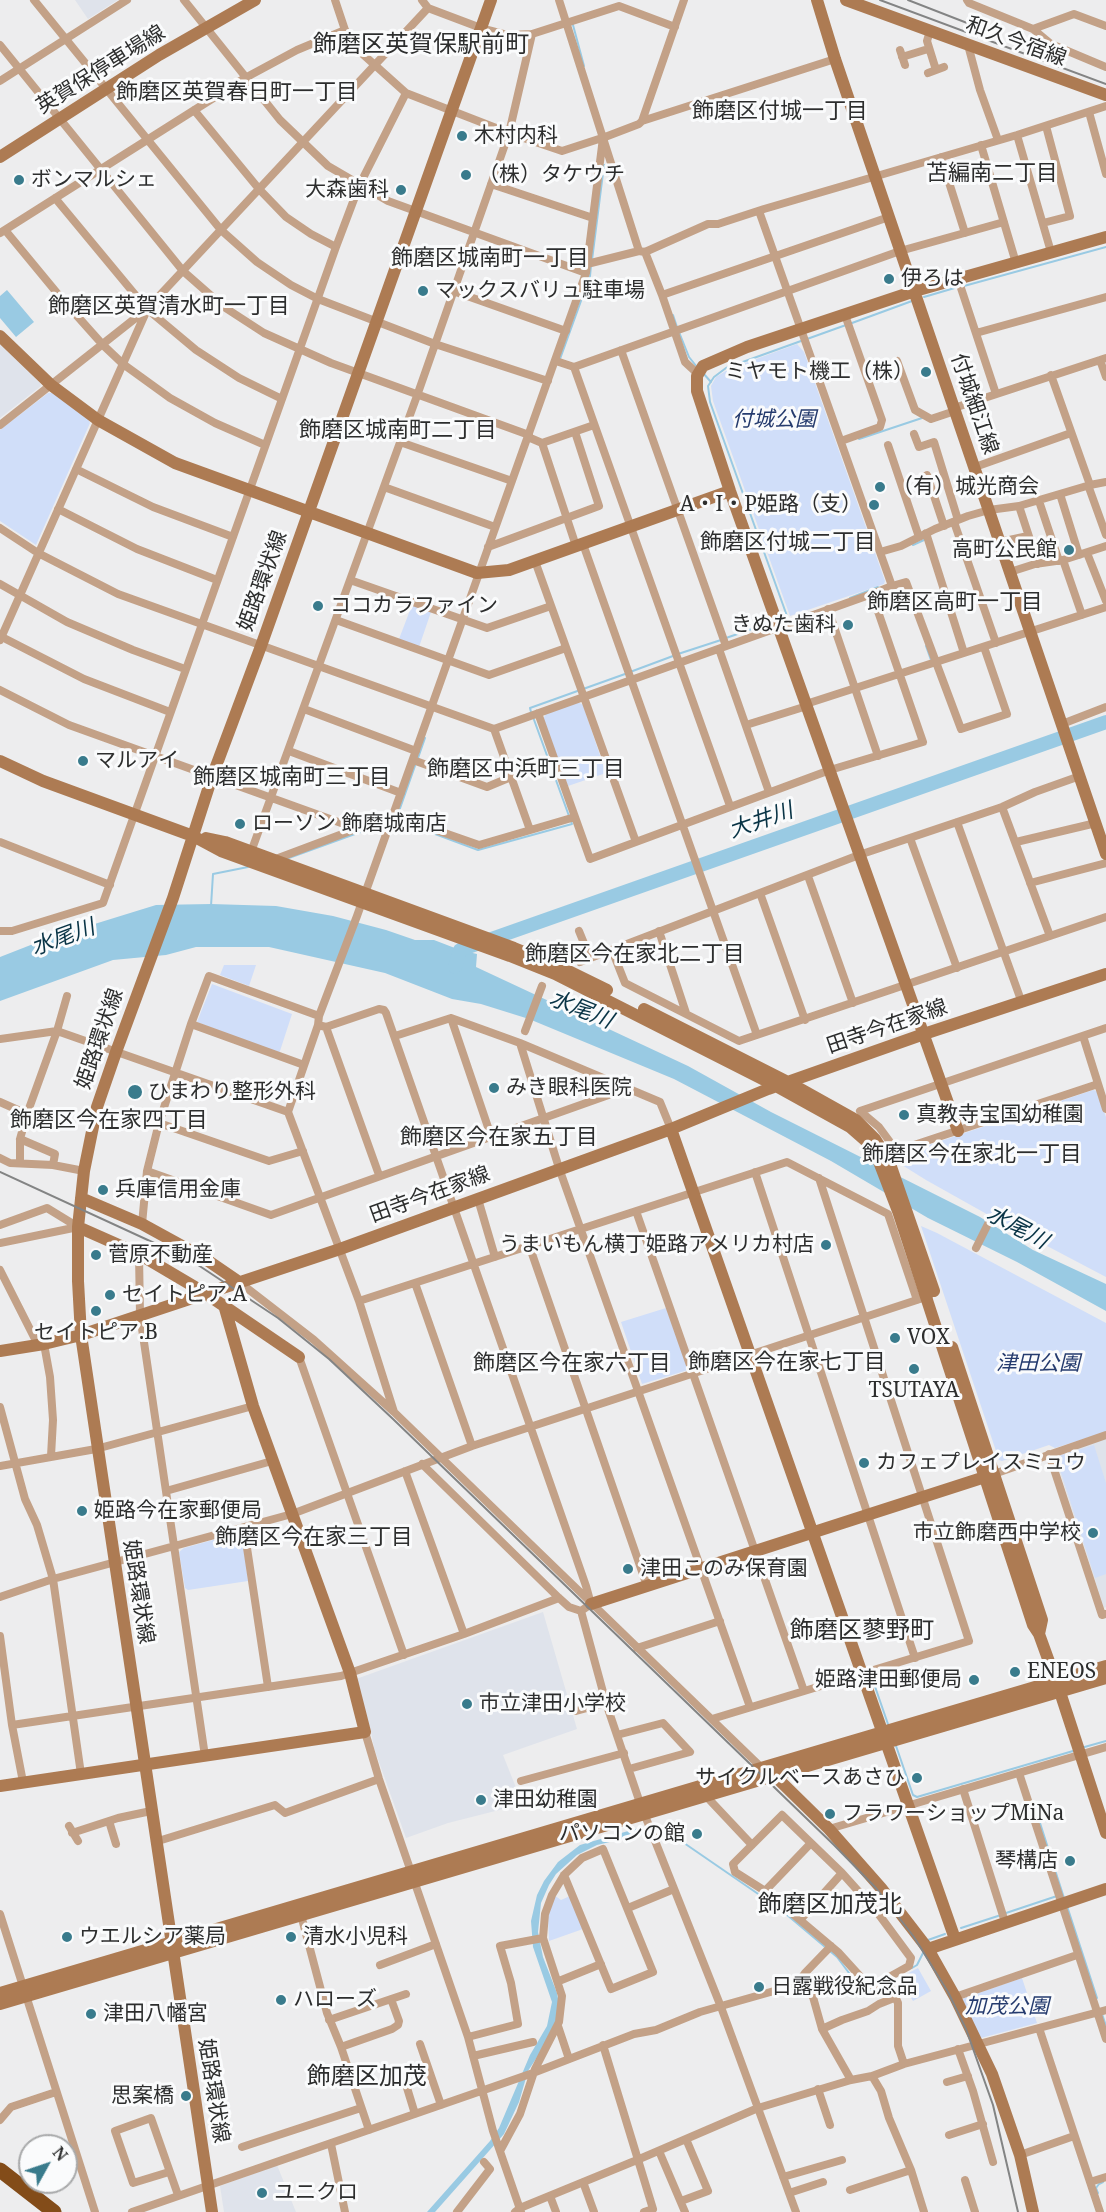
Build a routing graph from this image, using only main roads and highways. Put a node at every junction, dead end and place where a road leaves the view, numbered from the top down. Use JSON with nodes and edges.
{"nodes":[{"id":1,"x":0,"y":2170,"type":"edge"},
{"id":2,"x":54,"y":2212,"type":"edge"}],
"edges":[{"from":1,"to":2,"type":"highway"}]}
